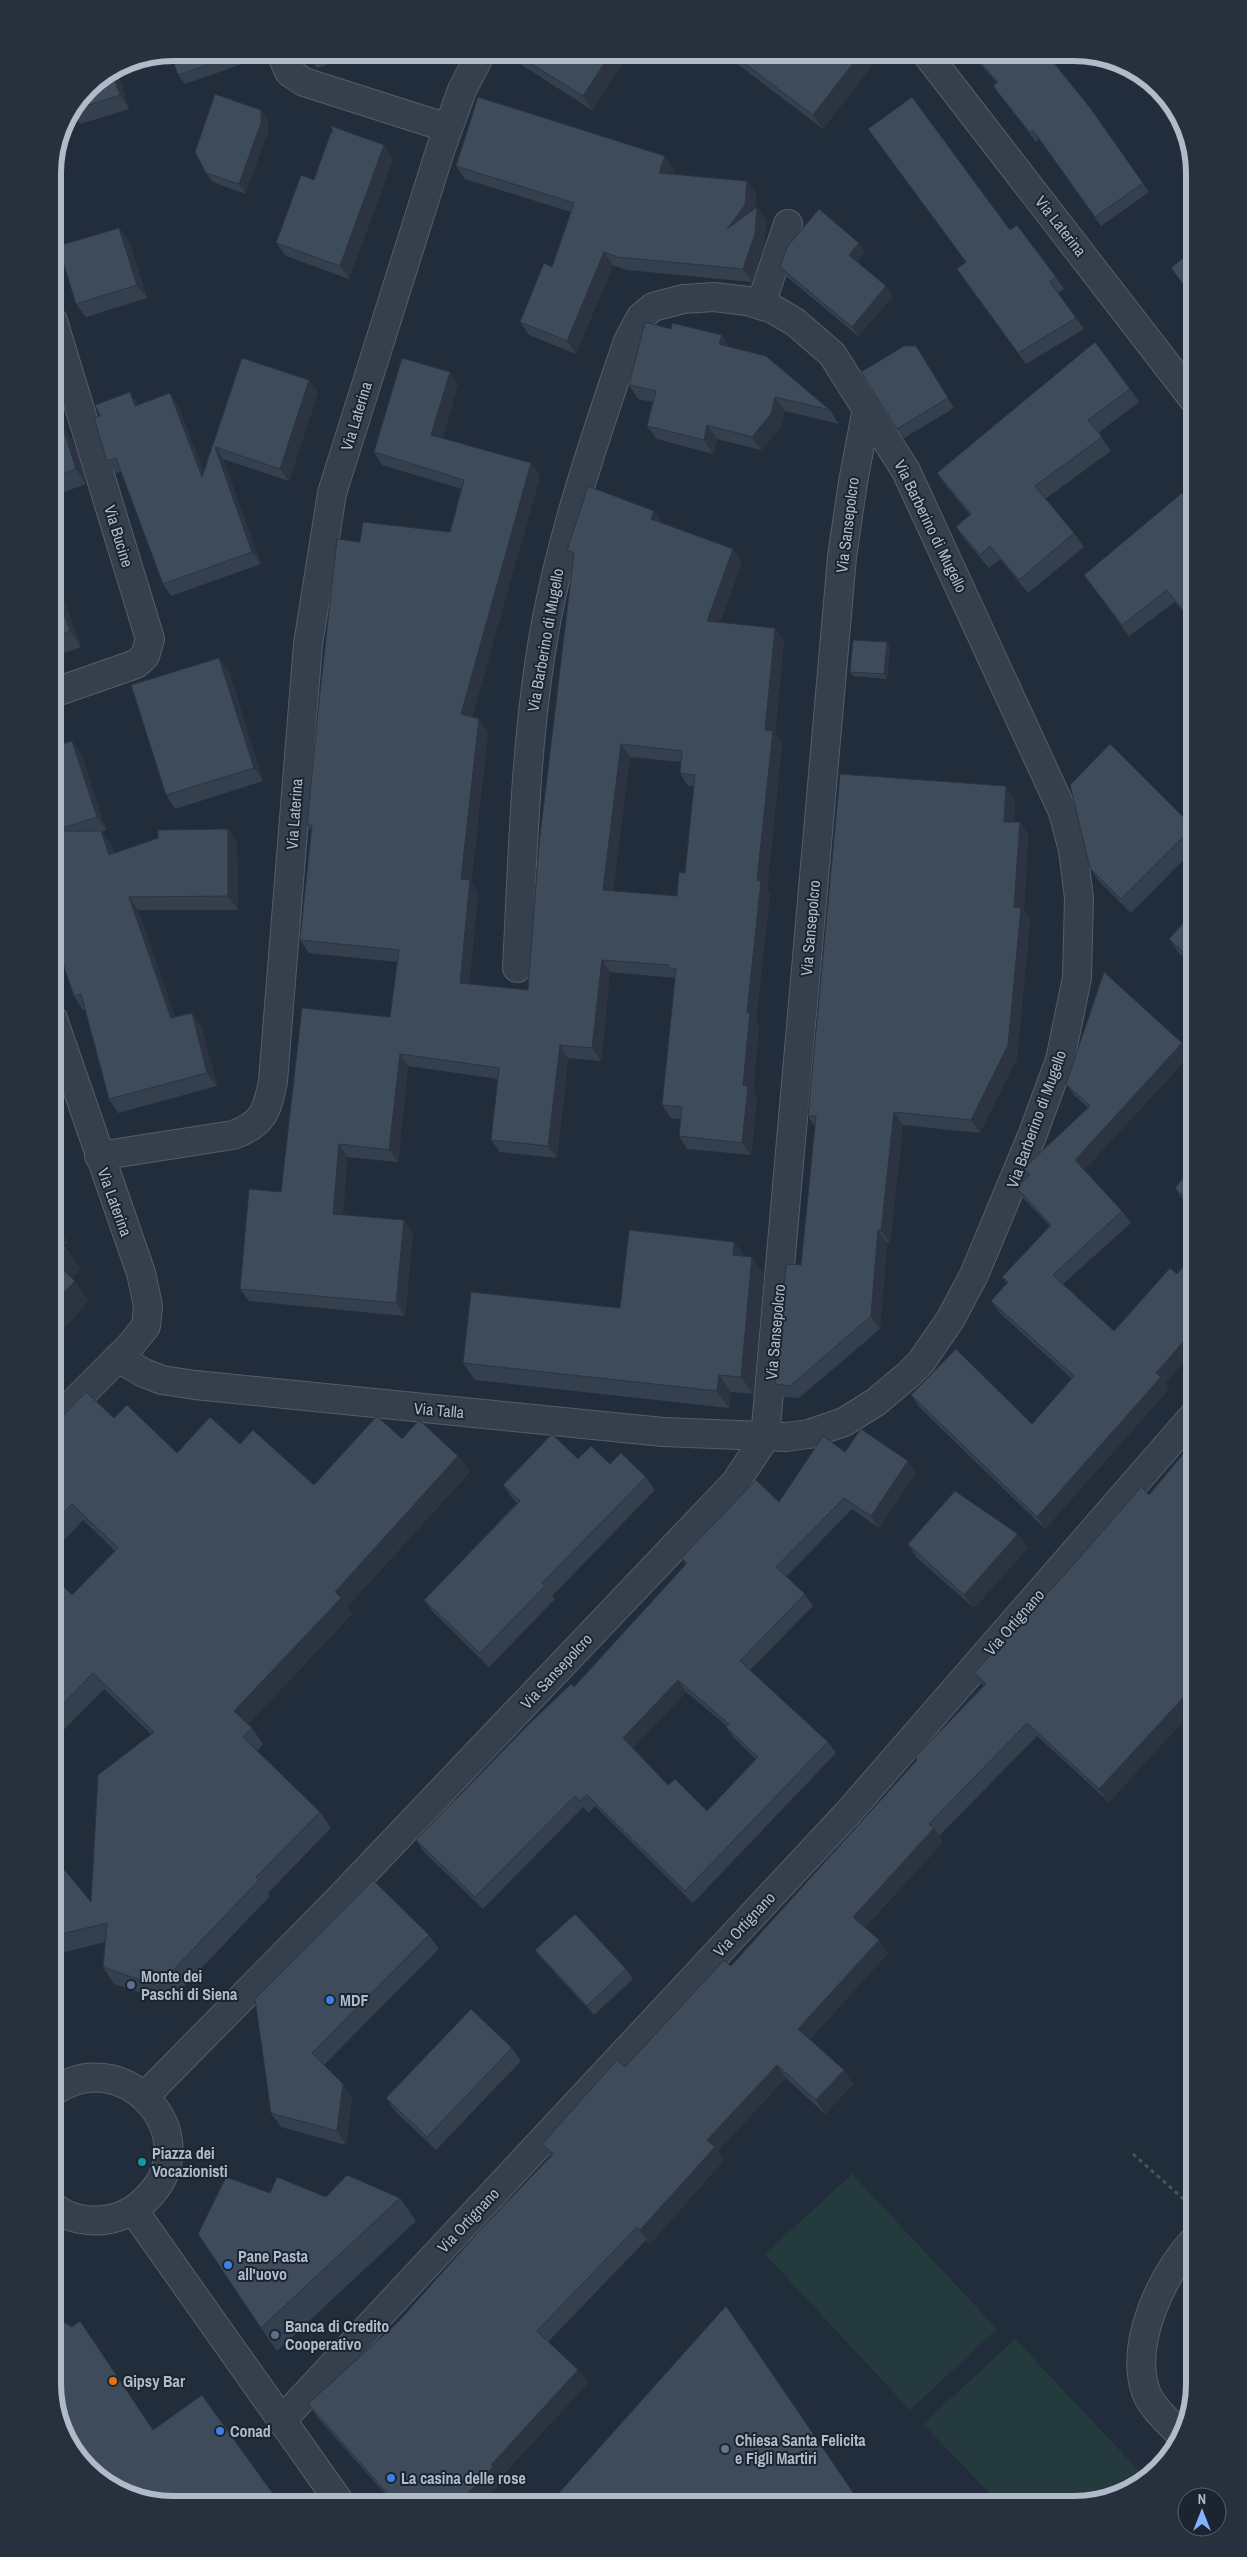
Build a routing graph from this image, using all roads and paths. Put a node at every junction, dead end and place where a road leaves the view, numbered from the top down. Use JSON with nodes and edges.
{"nodes":[{"id":1,"x":285,"y":61,"type":"edge"},
{"id":2,"x":477,"y":61,"type":"edge"},
{"id":3,"x":932,"y":61,"type":"edge"},
{"id":4,"x":448,"y":128,"type":"junction"},
{"id":5,"x":788,"y":224,"type":"dead end"},
{"id":6,"x":761,"y":304,"type":"junction"},
{"id":7,"x":61,"y":347,"type":"edge"},
{"id":8,"x":1186,"y":390,"type":"edge"},
{"id":9,"x":867,"y":408,"type":"junction"},
{"id":10,"x":61,"y":690,"type":"edge"},
{"id":11,"x":517,"y":968,"type":"dead end"},
{"id":12,"x":61,"y":1042,"type":"edge"},
{"id":13,"x":99,"y":1156,"type":"junction"},
{"id":14,"x":118,"y":1358,"type":"junction"},
{"id":15,"x":61,"y":1415,"type":"edge"},
{"id":16,"x":1186,"y":1424,"type":"edge"},
{"id":17,"x":765,"y":1438,"type":"junction"},
{"id":18,"x":61,"y":2086,"type":"edge"},
{"id":19,"x":145,"y":2096,"type":"junction"},
{"id":20,"x":1133,"y":2154,"type":"dead end"},
{"id":21,"x":1186,"y":2201,"type":"edge"},
{"id":22,"x":61,"y":2210,"type":"edge"},
{"id":23,"x":134,"y":2211,"type":"junction"},
{"id":24,"x":1186,"y":2250,"type":"edge"},
{"id":25,"x":281,"y":2421,"type":"junction"},
{"id":26,"x":1175,"y":2430,"type":"edge"},
{"id":27,"x":335,"y":2496,"type":"edge"}],
"edges":[{"from":1,"to":4,"type":"street"},
{"from":2,"to":4,"type":"street","name":"Via Laterina"},
{"from":3,"to":8,"type":"street","name":"Via Laterina"},
{"from":4,"to":13,"type":"street","name":"Via Laterina"},
{"from":5,"to":6,"type":"street"},
{"from":6,"to":9,"type":"street","name":"Via Barberino di Mugello"},
{"from":6,"to":11,"type":"street","name":"Via Barberino di Mugello"},
{"from":7,"to":10,"type":"street","name":"Via Bucine"},
{"from":9,"to":17,"type":"street","name":"Via Sansepolcro"},
{"from":9,"to":17,"type":"street","name":"Via Barberino di Mugello"},
{"from":12,"to":13,"type":"street"},
{"from":13,"to":14,"type":"street","name":"Via Laterina"},
{"from":14,"to":15,"type":"street","name":"Via Laterina"},
{"from":14,"to":17,"type":"street","name":"Via Talla"},
{"from":16,"to":25,"type":"street","name":"Via Ortignano"},
{"from":17,"to":19,"type":"street","name":"Via Sansepolcro"},
{"from":18,"to":19,"type":"street"},
{"from":19,"to":23,"type":"street"},
{"from":20,"to":21,"type":"path"},
{"from":22,"to":23,"type":"street"},
{"from":23,"to":25,"type":"street"},
{"from":24,"to":26,"type":"street"},
{"from":25,"to":27,"type":"street"}]}
